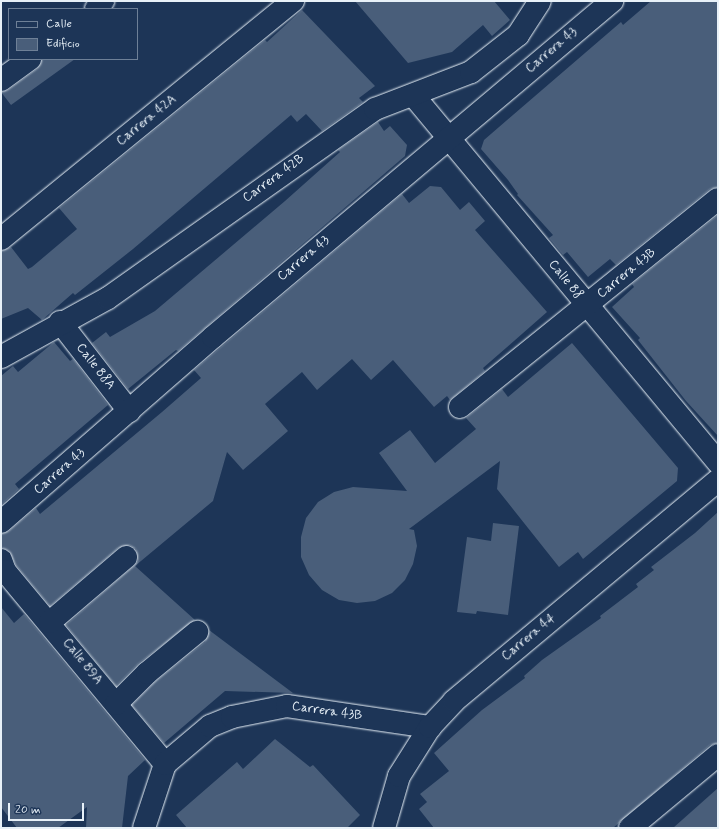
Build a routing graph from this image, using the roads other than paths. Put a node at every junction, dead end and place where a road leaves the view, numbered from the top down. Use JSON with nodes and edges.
{"nodes":[{"id":1,"x":293,"y":1,"type":"edge"},
{"id":2,"x":540,"y":1,"type":"edge"},
{"id":3,"x":612,"y":1,"type":"edge"},
{"id":4,"x":29,"y":60,"type":"edge"},
{"id":5,"x":1,"y":80,"type":"edge"},
{"id":6,"x":413,"y":95,"type":"junction"},
{"id":7,"x":448,"y":137,"type":"junction"},
{"id":8,"x":718,"y":199,"type":"edge"},
{"id":9,"x":1,"y":239,"type":"edge"},
{"id":10,"x":587,"y":306,"type":"junction"},
{"id":11,"x":60,"y":322,"type":"junction"},
{"id":12,"x":1,"y":357,"type":"edge"},
{"id":13,"x":460,"y":407,"type":"dead end"},
{"id":14,"x":129,"y":411,"type":"junction"},
{"id":15,"x":718,"y":463,"type":"edge"},
{"id":16,"x":718,"y":480,"type":"edge"},
{"id":17,"x":1,"y":522,"type":"edge"},
{"id":18,"x":126,"y":557,"type":"dead end"},
{"id":19,"x":1,"y":560,"type":"edge"},
{"id":20,"x":50,"y":622,"type":"junction"},
{"id":21,"x":196,"y":632,"type":"dead end"},
{"id":22,"x":116,"y":704,"type":"junction"},
{"id":23,"x":430,"y":727,"type":"junction"},
{"id":24,"x":718,"y":755,"type":"edge"},
{"id":25,"x":164,"y":764,"type":"junction"},
{"id":26,"x":144,"y":828,"type":"edge"},
{"id":27,"x":384,"y":828,"type":"edge"},
{"id":28,"x":630,"y":828,"type":"edge"}],
"edges":[{"from":1,"to":9,"type":"street","name":"Carrera 42A"},
{"from":2,"to":6,"type":"street","name":"Carrera 42B"},
{"from":3,"to":7,"type":"street","name":"Carrera 43"},
{"from":4,"to":5,"type":"street"},
{"from":6,"to":7,"type":"street","name":"Calle 88"},
{"from":6,"to":11,"type":"street","name":"Carrera 42B"},
{"from":7,"to":10,"type":"street","name":"Calle 88"},
{"from":7,"to":14,"type":"street","name":"Carrera 43"},
{"from":8,"to":10,"type":"street","name":"Carrera 43B"},
{"from":10,"to":13,"type":"street","name":"Carrera 43B"},
{"from":10,"to":15,"type":"street","name":"Calle 88"},
{"from":11,"to":12,"type":"street","name":"Carrera 42B"},
{"from":11,"to":14,"type":"street","name":"Calle 88A"},
{"from":14,"to":17,"type":"street","name":"Carrera 43"},
{"from":16,"to":23,"type":"street","name":"Carrera 44"},
{"from":18,"to":20,"type":"street"},
{"from":19,"to":20,"type":"street","name":"Calle 89A"},
{"from":20,"to":22,"type":"street","name":"Calle 89A"},
{"from":21,"to":22,"type":"street"},
{"from":22,"to":25,"type":"street","name":"Calle 89A"},
{"from":23,"to":25,"type":"street","name":"Carrera 43B"},
{"from":23,"to":27,"type":"street","name":"Carrera 44"},
{"from":24,"to":28,"type":"street"},
{"from":25,"to":26,"type":"street"}]}
